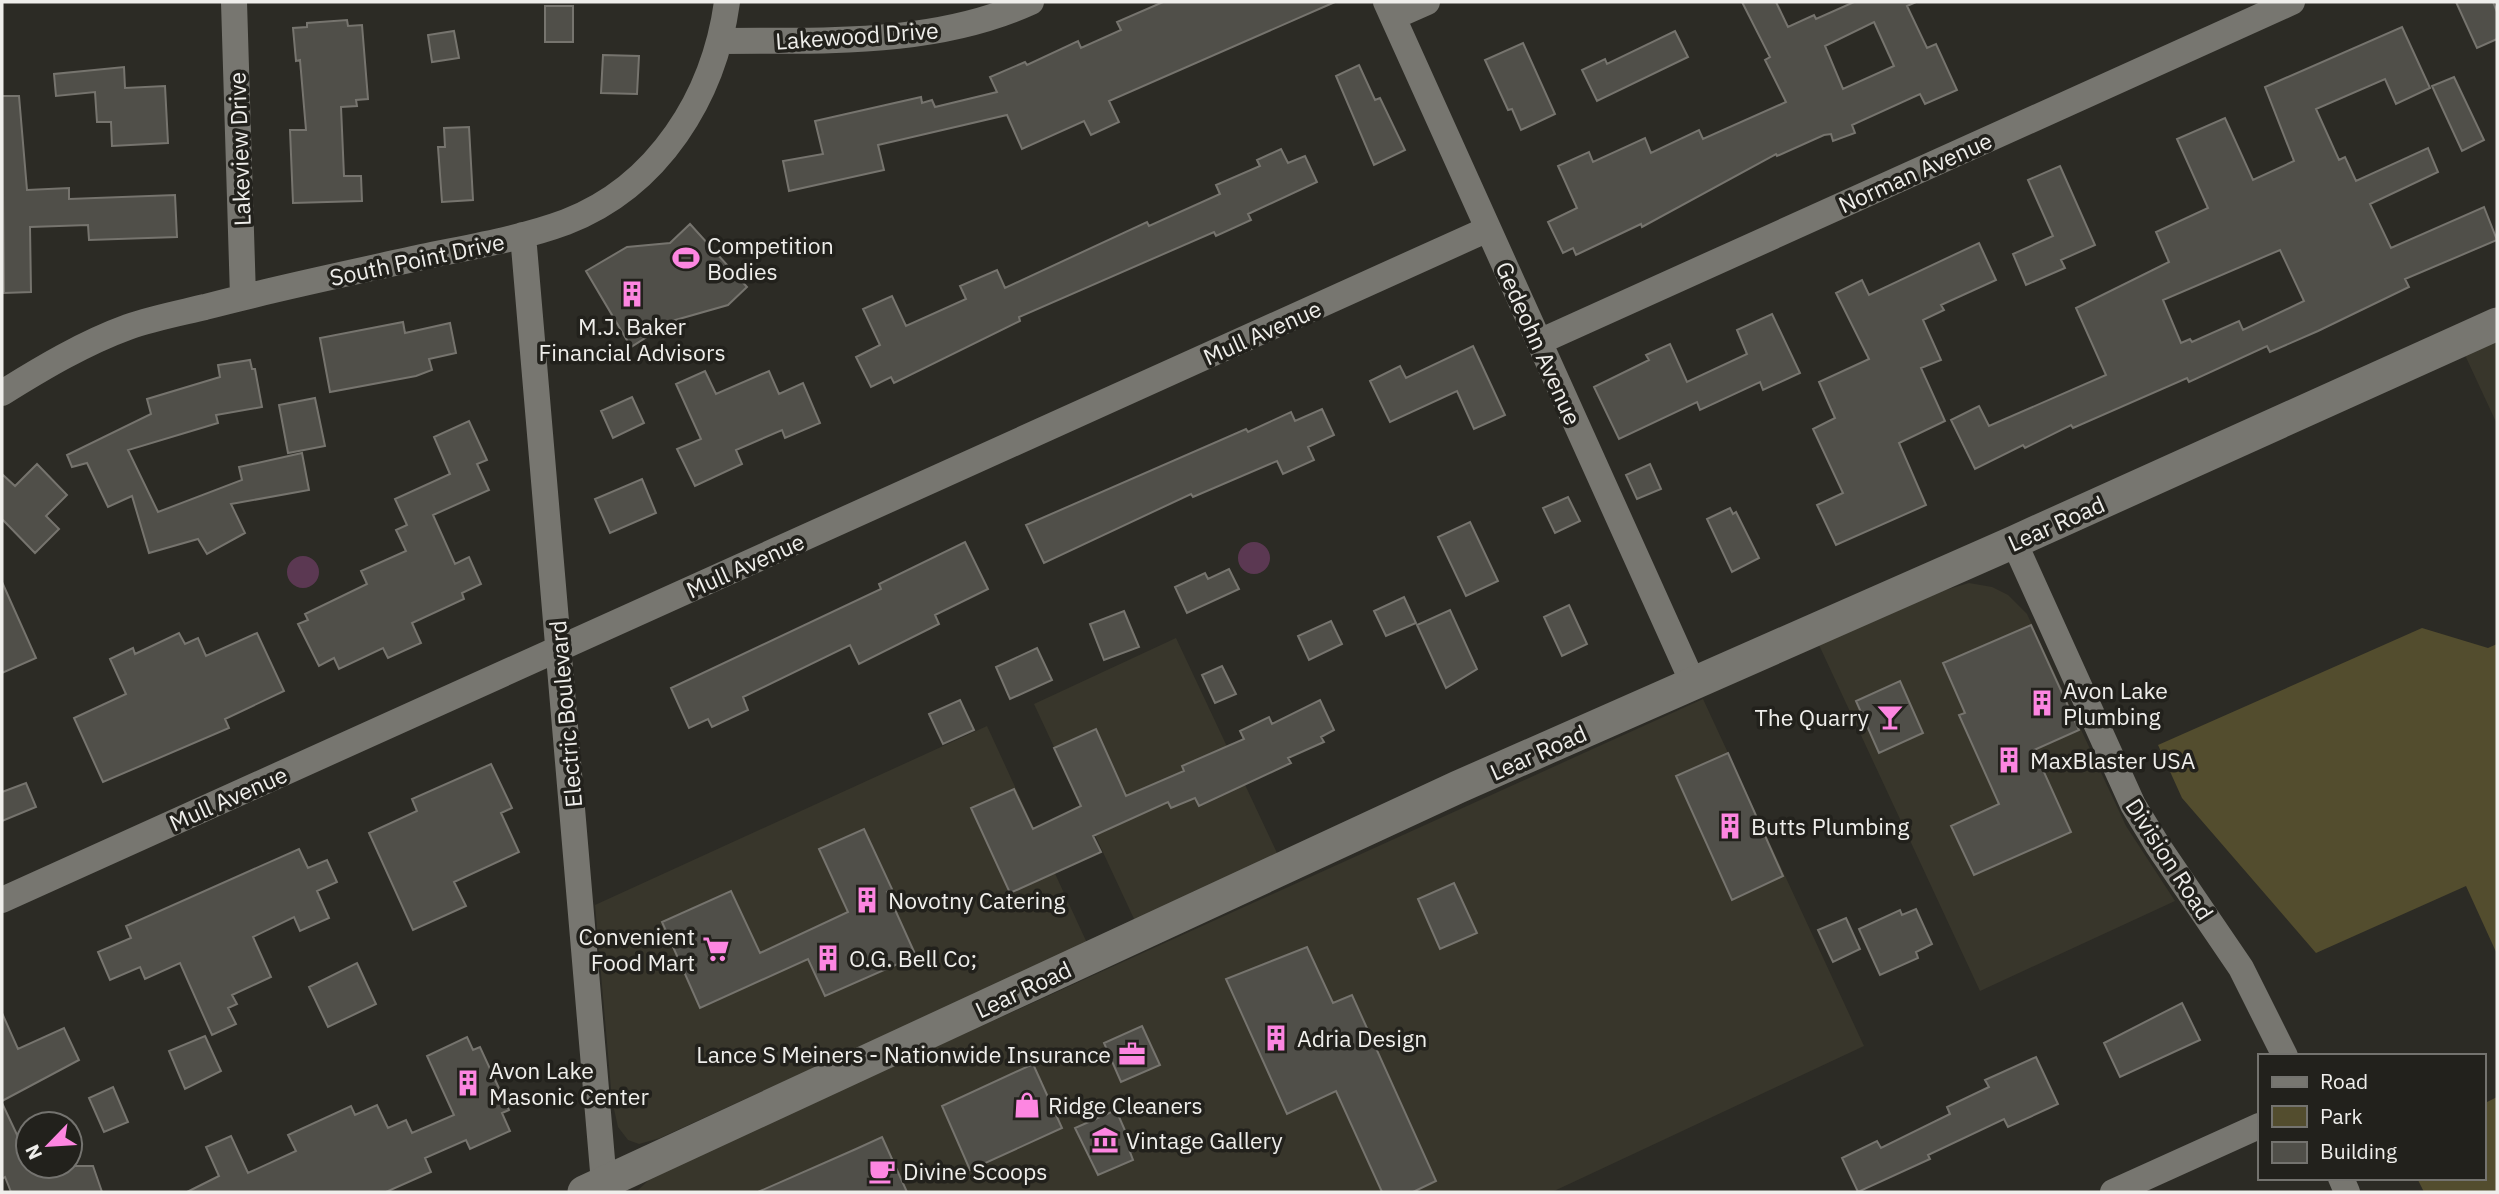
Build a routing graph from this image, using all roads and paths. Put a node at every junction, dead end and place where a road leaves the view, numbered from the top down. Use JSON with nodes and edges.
{"nodes":[{"id":1,"x":234,"y":2,"type":"edge"},
{"id":2,"x":727,"y":2,"type":"edge"},
{"id":3,"x":1031,"y":2,"type":"edge"},
{"id":4,"x":1427,"y":2,"type":"edge"},
{"id":5,"x":2292,"y":2,"type":"edge"},
{"id":6,"x":1389,"y":9,"type":"edge"},
{"id":7,"x":722,"y":41,"type":"junction"},
{"id":8,"x":1488,"y":229,"type":"junction"},
{"id":9,"x":523,"y":235,"type":"junction"},
{"id":10,"x":243,"y":297,"type":"junction"},
{"id":11,"x":2497,"y":324,"type":"edge"},
{"id":12,"x":1539,"y":342,"type":"junction"},
{"id":13,"x":2,"y":393,"type":"edge"},
{"id":14,"x":2014,"y":542,"type":"junction"},
{"id":15,"x":559,"y":650,"type":"junction"},
{"id":16,"x":1693,"y":683,"type":"junction"},
{"id":17,"x":2,"y":900,"type":"edge"},
{"id":18,"x":2285,"y":1054,"type":"edge"},
{"id":19,"x":2258,"y":1126,"type":"edge"},
{"id":20,"x":597,"y":1189,"type":"edge"},
{"id":21,"x":2113,"y":1192,"type":"edge"}],
"edges":[{"from":1,"to":10,"type":"street","name":"Lakeview Drive"},
{"from":2,"to":7,"type":"street","name":"South Point Drive"},
{"from":3,"to":7,"type":"street","name":"Lakewood Drive"},
{"from":4,"to":6,"type":"street"},
{"from":5,"to":12,"type":"street","name":"Norman Avenue"},
{"from":6,"to":8,"type":"street","name":"Gedeohn Avenue"},
{"from":7,"to":9,"type":"street","name":"South Point Drive"},
{"from":8,"to":12,"type":"street","name":"Gedeohn Avenue"},
{"from":8,"to":15,"type":"street","name":"Mull Avenue"},
{"from":9,"to":10,"type":"street","name":"South Point Drive"},
{"from":9,"to":15,"type":"street","name":"Electric Boulevard"},
{"from":10,"to":13,"type":"street","name":"South Point Drive"},
{"from":11,"to":14,"type":"street","name":"Lear Road"},
{"from":12,"to":16,"type":"street","name":"Gedeohn Avenue"},
{"from":14,"to":16,"type":"street","name":"Lear Road"},
{"from":14,"to":18,"type":"street","name":"Division Road"},
{"from":15,"to":17,"type":"street","name":"Mull Avenue"},
{"from":15,"to":20,"type":"street","name":"Electric Boulevard"},
{"from":16,"to":20,"type":"street","name":"Lear Road"},
{"from":19,"to":21,"type":"street"}]}
